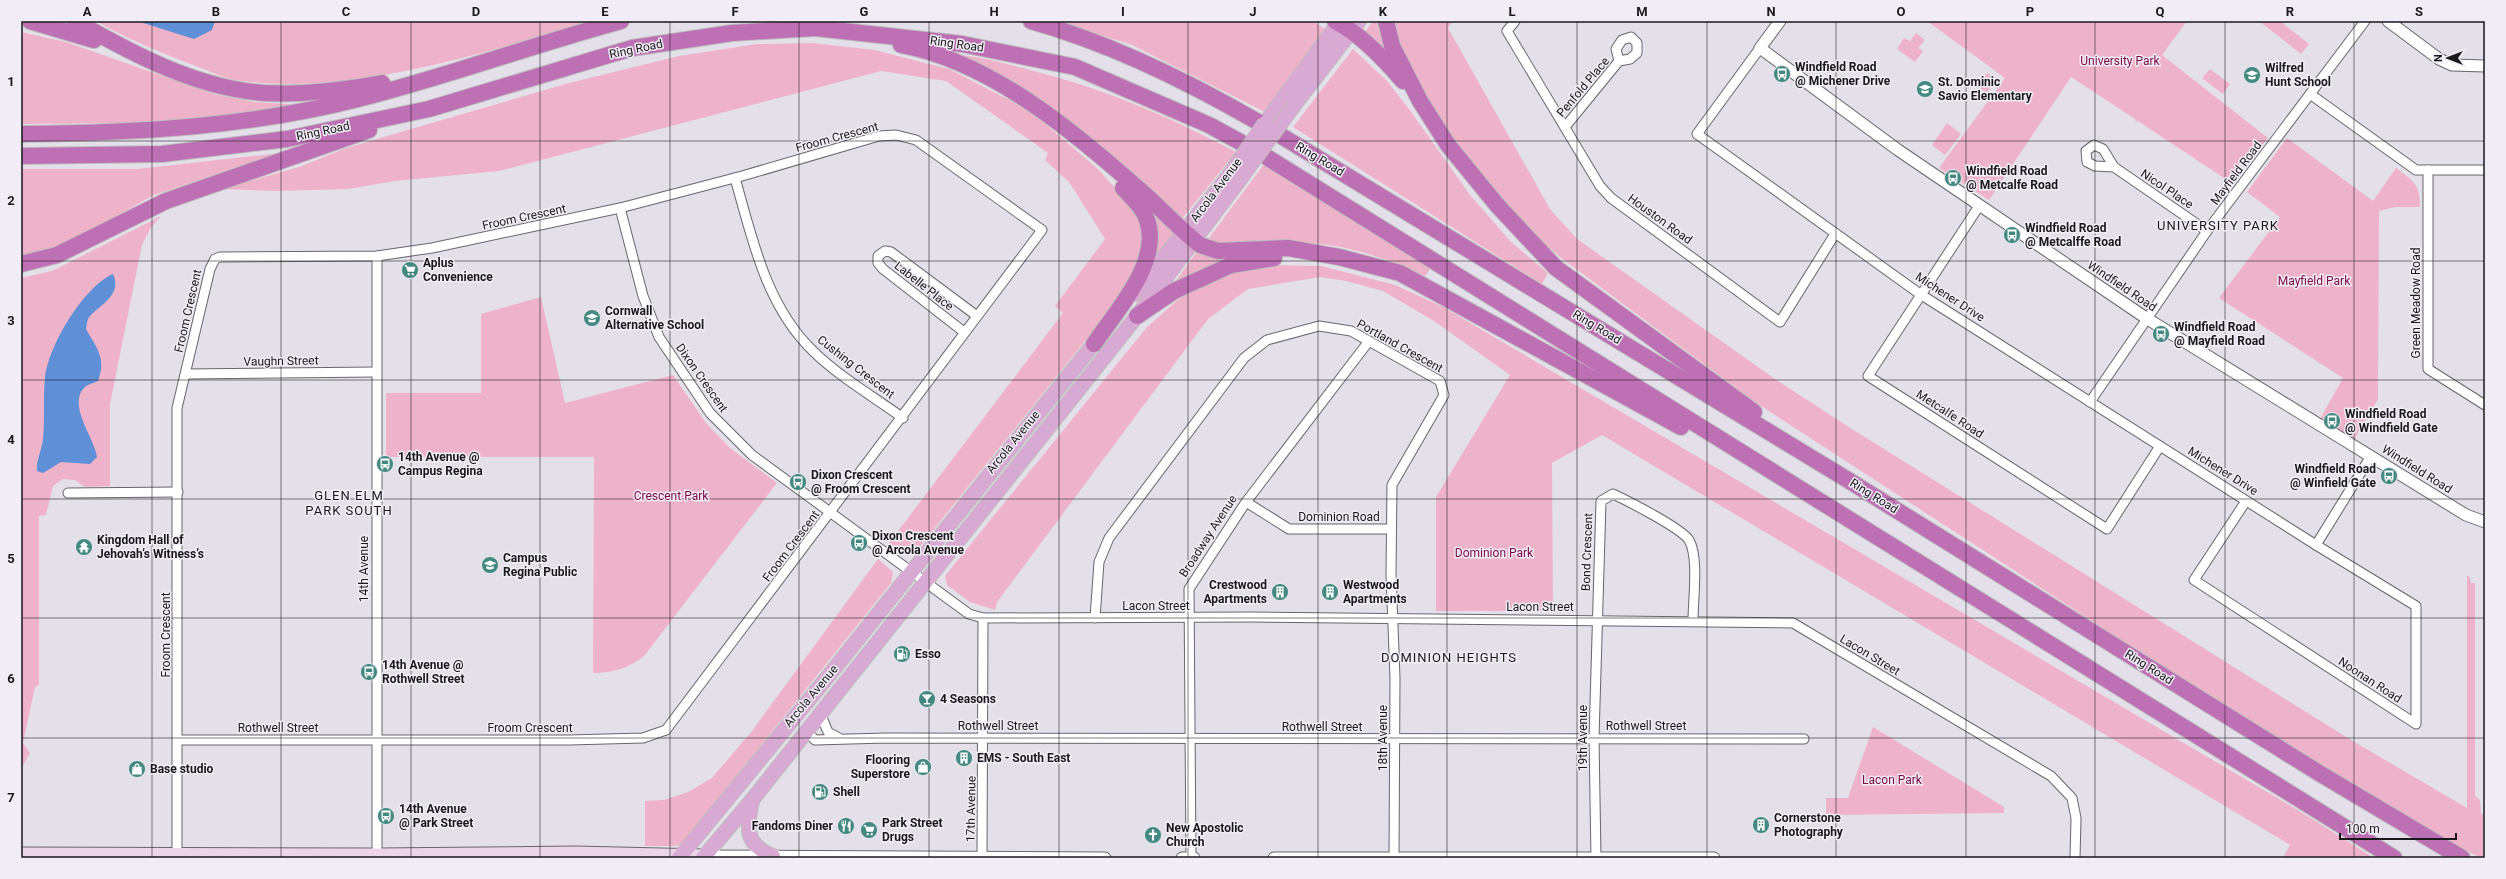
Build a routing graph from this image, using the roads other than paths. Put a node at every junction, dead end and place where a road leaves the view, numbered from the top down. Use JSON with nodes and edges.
{"nodes":[{"id":1,"x":30,"y":21,"type":"edge"},
{"id":2,"x":75,"y":21,"type":"edge"},
{"id":3,"x":621,"y":21,"type":"edge"},
{"id":4,"x":1031,"y":21,"type":"edge"},
{"id":5,"x":1386,"y":21,"type":"edge"},
{"id":6,"x":1515,"y":21,"type":"edge"},
{"id":7,"x":1780,"y":21,"type":"edge"},
{"id":8,"x":2365,"y":21,"type":"edge"},
{"id":9,"x":2388,"y":21,"type":"edge"},
{"id":10,"x":1345,"y":24,"type":"edge"},
{"id":11,"x":815,"y":28,"type":"junction"},
{"id":12,"x":1760,"y":48,"type":"junction"},
{"id":13,"x":124,"y":49,"type":"junction"},
{"id":14,"x":1619,"y":61,"type":"dead end"},
{"id":15,"x":2485,"y":66,"type":"edge"},
{"id":16,"x":449,"y":73,"type":"junction"},
{"id":17,"x":2310,"y":94,"type":"junction"},
{"id":18,"x":1420,"y":101,"type":"junction"},
{"id":19,"x":429,"y":109,"type":"junction"},
{"id":20,"x":1258,"y":122,"type":"dead end"},
{"id":21,"x":1564,"y":127,"type":"junction"},
{"id":22,"x":22,"y":134,"type":"edge"},
{"id":23,"x":1074,"y":136,"type":"junction"},
{"id":24,"x":1283,"y":137,"type":"dead end"},
{"id":25,"x":1242,"y":143,"type":"dead end"},
{"id":26,"x":22,"y":156,"type":"edge"},
{"id":27,"x":1268,"y":158,"type":"dead end"},
{"id":28,"x":2114,"y":167,"type":"dead end"},
{"id":29,"x":2428,"y":170,"type":"junction"},
{"id":30,"x":2485,"y":170,"type":"edge"},
{"id":31,"x":735,"y":178,"type":"junction"},
{"id":32,"x":1979,"y":206,"type":"junction"},
{"id":33,"x":620,"y":208,"type":"junction"},
{"id":34,"x":2208,"y":231,"type":"junction"},
{"id":35,"x":1835,"y":234,"type":"junction"},
{"id":36,"x":1189,"y":236,"type":"junction"},
{"id":37,"x":377,"y":256,"type":"junction"},
{"id":38,"x":1339,"y":257,"type":"junction"},
{"id":39,"x":21,"y":264,"type":"edge"},
{"id":40,"x":1920,"y":294,"type":"junction"},
{"id":41,"x":977,"y":316,"type":"junction"},
{"id":42,"x":1137,"y":316,"type":"junction"},
{"id":43,"x":2146,"y":318,"type":"junction"},
{"id":44,"x":964,"y":332,"type":"junction"},
{"id":45,"x":1369,"y":341,"type":"junction"},
{"id":46,"x":1094,"y":344,"type":"junction"},
{"id":47,"x":376,"y":372,"type":"junction"},
{"id":48,"x":186,"y":374,"type":"junction"},
{"id":49,"x":2090,"y":402,"type":"junction"},
{"id":50,"x":2485,"y":405,"type":"edge"},
{"id":51,"x":903,"y":418,"type":"junction"},
{"id":52,"x":2160,"y":446,"type":"junction"},
{"id":53,"x":2371,"y":456,"type":"junction"},
{"id":54,"x":1848,"y":480,"type":"junction"},
{"id":55,"x":178,"y":492,"type":"junction"},
{"id":56,"x":68,"y":493,"type":"dead end"},
{"id":57,"x":2246,"y":501,"type":"junction"},
{"id":58,"x":1246,"y":502,"type":"junction"},
{"id":59,"x":1830,"y":509,"type":"junction"},
{"id":60,"x":831,"y":513,"type":"junction"},
{"id":61,"x":2485,"y":522,"type":"edge"},
{"id":62,"x":1392,"y":528,"type":"junction"},
{"id":63,"x":2316,"y":545,"type":"junction"},
{"id":64,"x":911,"y":571,"type":"junction"},
{"id":65,"x":924,"y":582,"type":"junction"},
{"id":66,"x":983,"y":618,"type":"junction"},
{"id":67,"x":1095,"y":618,"type":"junction"},
{"id":68,"x":1188,"y":618,"type":"junction"},
{"id":69,"x":1393,"y":619,"type":"junction"},
{"id":70,"x":1596,"y":619,"type":"junction"},
{"id":71,"x":1693,"y":620,"type":"junction"},
{"id":72,"x":830,"y":674,"type":"junction"},
{"id":73,"x":820,"y":713,"type":"junction"},
{"id":74,"x":806,"y":731,"type":"junction"},
{"id":75,"x":839,"y":738,"type":"junction"},
{"id":76,"x":984,"y":738,"type":"junction"},
{"id":77,"x":1190,"y":738,"type":"junction"},
{"id":78,"x":1395,"y":738,"type":"junction"},
{"id":79,"x":1594,"y":738,"type":"junction"},
{"id":80,"x":1804,"y":739,"type":"dead end"},
{"id":81,"x":178,"y":740,"type":"junction"},
{"id":82,"x":377,"y":740,"type":"junction"},
{"id":83,"x":752,"y":800,"type":"junction"},
{"id":84,"x":21,"y":854,"type":"edge"},
{"id":85,"x":177,"y":856,"type":"edge"},
{"id":86,"x":575,"y":856,"type":"edge"},
{"id":87,"x":774,"y":856,"type":"junction"},
{"id":88,"x":377,"y":857,"type":"edge"},
{"id":89,"x":680,"y":857,"type":"edge"},
{"id":90,"x":704,"y":857,"type":"edge"},
{"id":91,"x":818,"y":857,"type":"edge"},
{"id":92,"x":982,"y":857,"type":"edge"},
{"id":93,"x":1394,"y":857,"type":"edge"},
{"id":94,"x":1443,"y":857,"type":"edge"},
{"id":95,"x":1596,"y":857,"type":"edge"},
{"id":96,"x":1105,"y":858,"type":"edge"},
{"id":97,"x":1182,"y":858,"type":"edge"},
{"id":98,"x":1193,"y":858,"type":"edge"},
{"id":99,"x":1274,"y":858,"type":"edge"},
{"id":100,"x":1714,"y":858,"type":"edge"},
{"id":101,"x":2075,"y":858,"type":"edge"},
{"id":102,"x":2394,"y":858,"type":"edge"},
{"id":103,"x":2462,"y":858,"type":"edge"}],
"edges":[{"from":1,"to":13,"type":"highway"},
{"from":2,"to":13,"type":"highway"},
{"from":3,"to":16,"type":"highway","name":"Ring Road"},
{"from":4,"to":20,"type":"highway"},
{"from":5,"to":18,"type":"highway"},
{"from":6,"to":21,"type":"street","name":"Houston Road"},
{"from":7,"to":12,"type":"street","name":"Michener Drive"},
{"from":8,"to":17,"type":"street","name":"Mayfield Road"},
{"from":9,"to":15,"type":"street"},
{"from":10,"to":18,"type":"highway"},
{"from":10,"to":36,"type":"main road","name":"Arcola Avenue","bridge":true},
{"from":11,"to":19,"type":"highway","name":"Ring Road"},
{"from":11,"to":23,"type":"highway"},
{"from":11,"to":25,"type":"highway","name":"Ring Road"},
{"from":12,"to":32,"type":"street","name":"Windfield Road"},
{"from":12,"to":35,"type":"street","name":"Michener Drive"},
{"from":13,"to":16,"type":"highway"},
{"from":14,"to":21,"type":"street","name":"Penfold Place"},
{"from":16,"to":22,"type":"highway","name":"Ring Road"},
{"from":17,"to":29,"type":"street"},
{"from":17,"to":34,"type":"street","name":"Mayfield Road"},
{"from":18,"to":54,"type":"highway"},
{"from":19,"to":26,"type":"highway","name":"Ring Road"},
{"from":19,"to":39,"type":"highway"},
{"from":21,"to":35,"type":"street","name":"Houston Road"},
{"from":23,"to":36,"type":"highway"},
{"from":23,"to":46,"type":"highway"},
{"from":24,"to":54,"type":"highway","name":"Ring Road"},
{"from":27,"to":59,"type":"highway"},
{"from":28,"to":34,"type":"street","name":"Nicol Place"},
{"from":29,"to":30,"type":"street"},
{"from":29,"to":50,"type":"street","name":"Green Meadow Road"},
{"from":31,"to":33,"type":"street","name":"Froom Crescent"},
{"from":31,"to":41,"type":"street","name":"Froom Crescent"},
{"from":31,"to":51,"type":"street","name":"Cushing Crescent"},
{"from":32,"to":40,"type":"street","name":"Metcalfe Road"},
{"from":32,"to":43,"type":"street","name":"Windfield Road"},
{"from":33,"to":37,"type":"street","name":"Froom Crescent"},
{"from":33,"to":60,"type":"street","name":"Dixon Crescent"},
{"from":34,"to":43,"type":"street","name":"Mayfield Road"},
{"from":35,"to":40,"type":"street","name":"Michener Drive"},
{"from":36,"to":38,"type":"highway"},
{"from":36,"to":42,"type":"main road","name":"Arcola Avenue"},
{"from":36,"to":46,"type":"main road","name":"Arcola Avenue"},
{"from":37,"to":47,"type":"street","name":"14th Avenue"},
{"from":37,"to":48,"type":"street","name":"Froom Crescent"},
{"from":38,"to":42,"type":"highway"},
{"from":38,"to":59,"type":"highway"},
{"from":40,"to":49,"type":"street","name":"Michener Drive"},
{"from":40,"to":52,"type":"street","name":"Metcalfe Road"},
{"from":41,"to":44,"type":"street","name":"Froom Crescent"},
{"from":41,"to":44,"type":"street","name":"Labelle Place"},
{"from":42,"to":65,"type":"main road","name":"Arcola Avenue"},
{"from":43,"to":49,"type":"street","name":"Mayfield Road"},
{"from":43,"to":53,"type":"street","name":"Windfield Road"},
{"from":44,"to":51,"type":"street","name":"Froom Crescent"},
{"from":45,"to":58,"type":"street","name":"Broadway Avenue"},
{"from":45,"to":62,"type":"street","name":"Portland Crescent"},
{"from":45,"to":67,"type":"street","name":"Portland Crescent"},
{"from":46,"to":64,"type":"main road","name":"Arcola Avenue"},
{"from":47,"to":48,"type":"street","name":"Vaughn Street"},
{"from":47,"to":82,"type":"street","name":"14th Avenue"},
{"from":48,"to":55,"type":"street","name":"Froom Crescent"},
{"from":49,"to":52,"type":"street","name":"Michener Drive"},
{"from":51,"to":60,"type":"street","name":"Froom Crescent"},
{"from":52,"to":57,"type":"street","name":"Michener Drive"},
{"from":53,"to":61,"type":"street","name":"Windfield Road"},
{"from":53,"to":63,"type":"street"},
{"from":54,"to":103,"type":"highway","name":"Ring Road"},
{"from":55,"to":56,"type":"street"},
{"from":55,"to":81,"type":"street","name":"Froom Crescent"},
{"from":57,"to":63,"type":"street","name":"Michener Drive"},
{"from":57,"to":63,"type":"street","name":"Noonan Road"},
{"from":58,"to":62,"type":"street","name":"Dominion Road"},
{"from":58,"to":68,"type":"street","name":"Broadway Avenue"},
{"from":59,"to":102,"type":"highway"},
{"from":60,"to":64,"type":"street","name":"Dixon Crescent"},
{"from":60,"to":82,"type":"street","name":"Froom Crescent"},
{"from":62,"to":69,"type":"street","name":"Portland Crescent"},
{"from":64,"to":65,"type":"street","name":"Lacon Street"},
{"from":64,"to":72,"type":"main road","name":"Arcola Avenue"},
{"from":65,"to":66,"type":"street","name":"Lacon Street"},
{"from":65,"to":73,"type":"main road","name":"Arcola Avenue"},
{"from":66,"to":67,"type":"street","name":"Lacon Street"},
{"from":66,"to":76,"type":"street","name":"17th Avenue"},
{"from":67,"to":68,"type":"street","name":"Lacon Street"},
{"from":68,"to":69,"type":"street","name":"Lacon Street"},
{"from":68,"to":77,"type":"street","name":"Broadway Avenue"},
{"from":69,"to":70,"type":"street","name":"Lacon Street"},
{"from":69,"to":78,"type":"street","name":"18th Avenue"},
{"from":70,"to":71,"type":"street","name":"Lacon Street"},
{"from":70,"to":71,"type":"street","name":"Bond Crescent"},
{"from":70,"to":79,"type":"street","name":"19th Avenue"},
{"from":71,"to":101,"type":"street","name":"Lacon Street"},
{"from":72,"to":74,"type":"main road"},
{"from":72,"to":89,"type":"main road","name":"Arcola Avenue"},
{"from":73,"to":74,"type":"main road","name":"Arcola Avenue"},
{"from":73,"to":75,"type":"street"},
{"from":74,"to":75,"type":"street","name":"Rothwell Street"},
{"from":74,"to":83,"type":"main road","name":"Arcola Avenue"},
{"from":75,"to":76,"type":"street","name":"Rothwell Street"},
{"from":76,"to":77,"type":"street","name":"Rothwell Street"},
{"from":76,"to":92,"type":"street","name":"17th Avenue"},
{"from":77,"to":78,"type":"street","name":"Rothwell Street"},
{"from":77,"to":98,"type":"street","name":"Broadway Avenue"},
{"from":78,"to":79,"type":"street","name":"Rothwell Street"},
{"from":78,"to":93,"type":"street","name":"18th Avenue"},
{"from":79,"to":80,"type":"street","name":"Rothwell Street"},
{"from":79,"to":95,"type":"street","name":"19th Avenue"},
{"from":81,"to":82,"type":"street","name":"Rothwell Street"},
{"from":81,"to":85,"type":"street","name":"Froom Crescent"},
{"from":82,"to":88,"type":"street","name":"14th Avenue"},
{"from":83,"to":87,"type":"main road"},
{"from":83,"to":90,"type":"main road","name":"Arcola Avenue"},
{"from":84,"to":85,"type":"main road"},
{"from":85,"to":88,"type":"main road"},
{"from":86,"to":88,"type":"main road"},
{"from":86,"to":89,"type":"main road"},
{"from":87,"to":90,"type":"street"},
{"from":87,"to":91,"type":"street"},
{"from":89,"to":90,"type":"main road"},
{"from":91,"to":92,"type":"street"},
{"from":92,"to":96,"type":"street"},
{"from":93,"to":94,"type":"street"},
{"from":93,"to":99,"type":"street"},
{"from":94,"to":95,"type":"street"},
{"from":95,"to":100,"type":"street"},
{"from":97,"to":98,"type":"street"}]}
